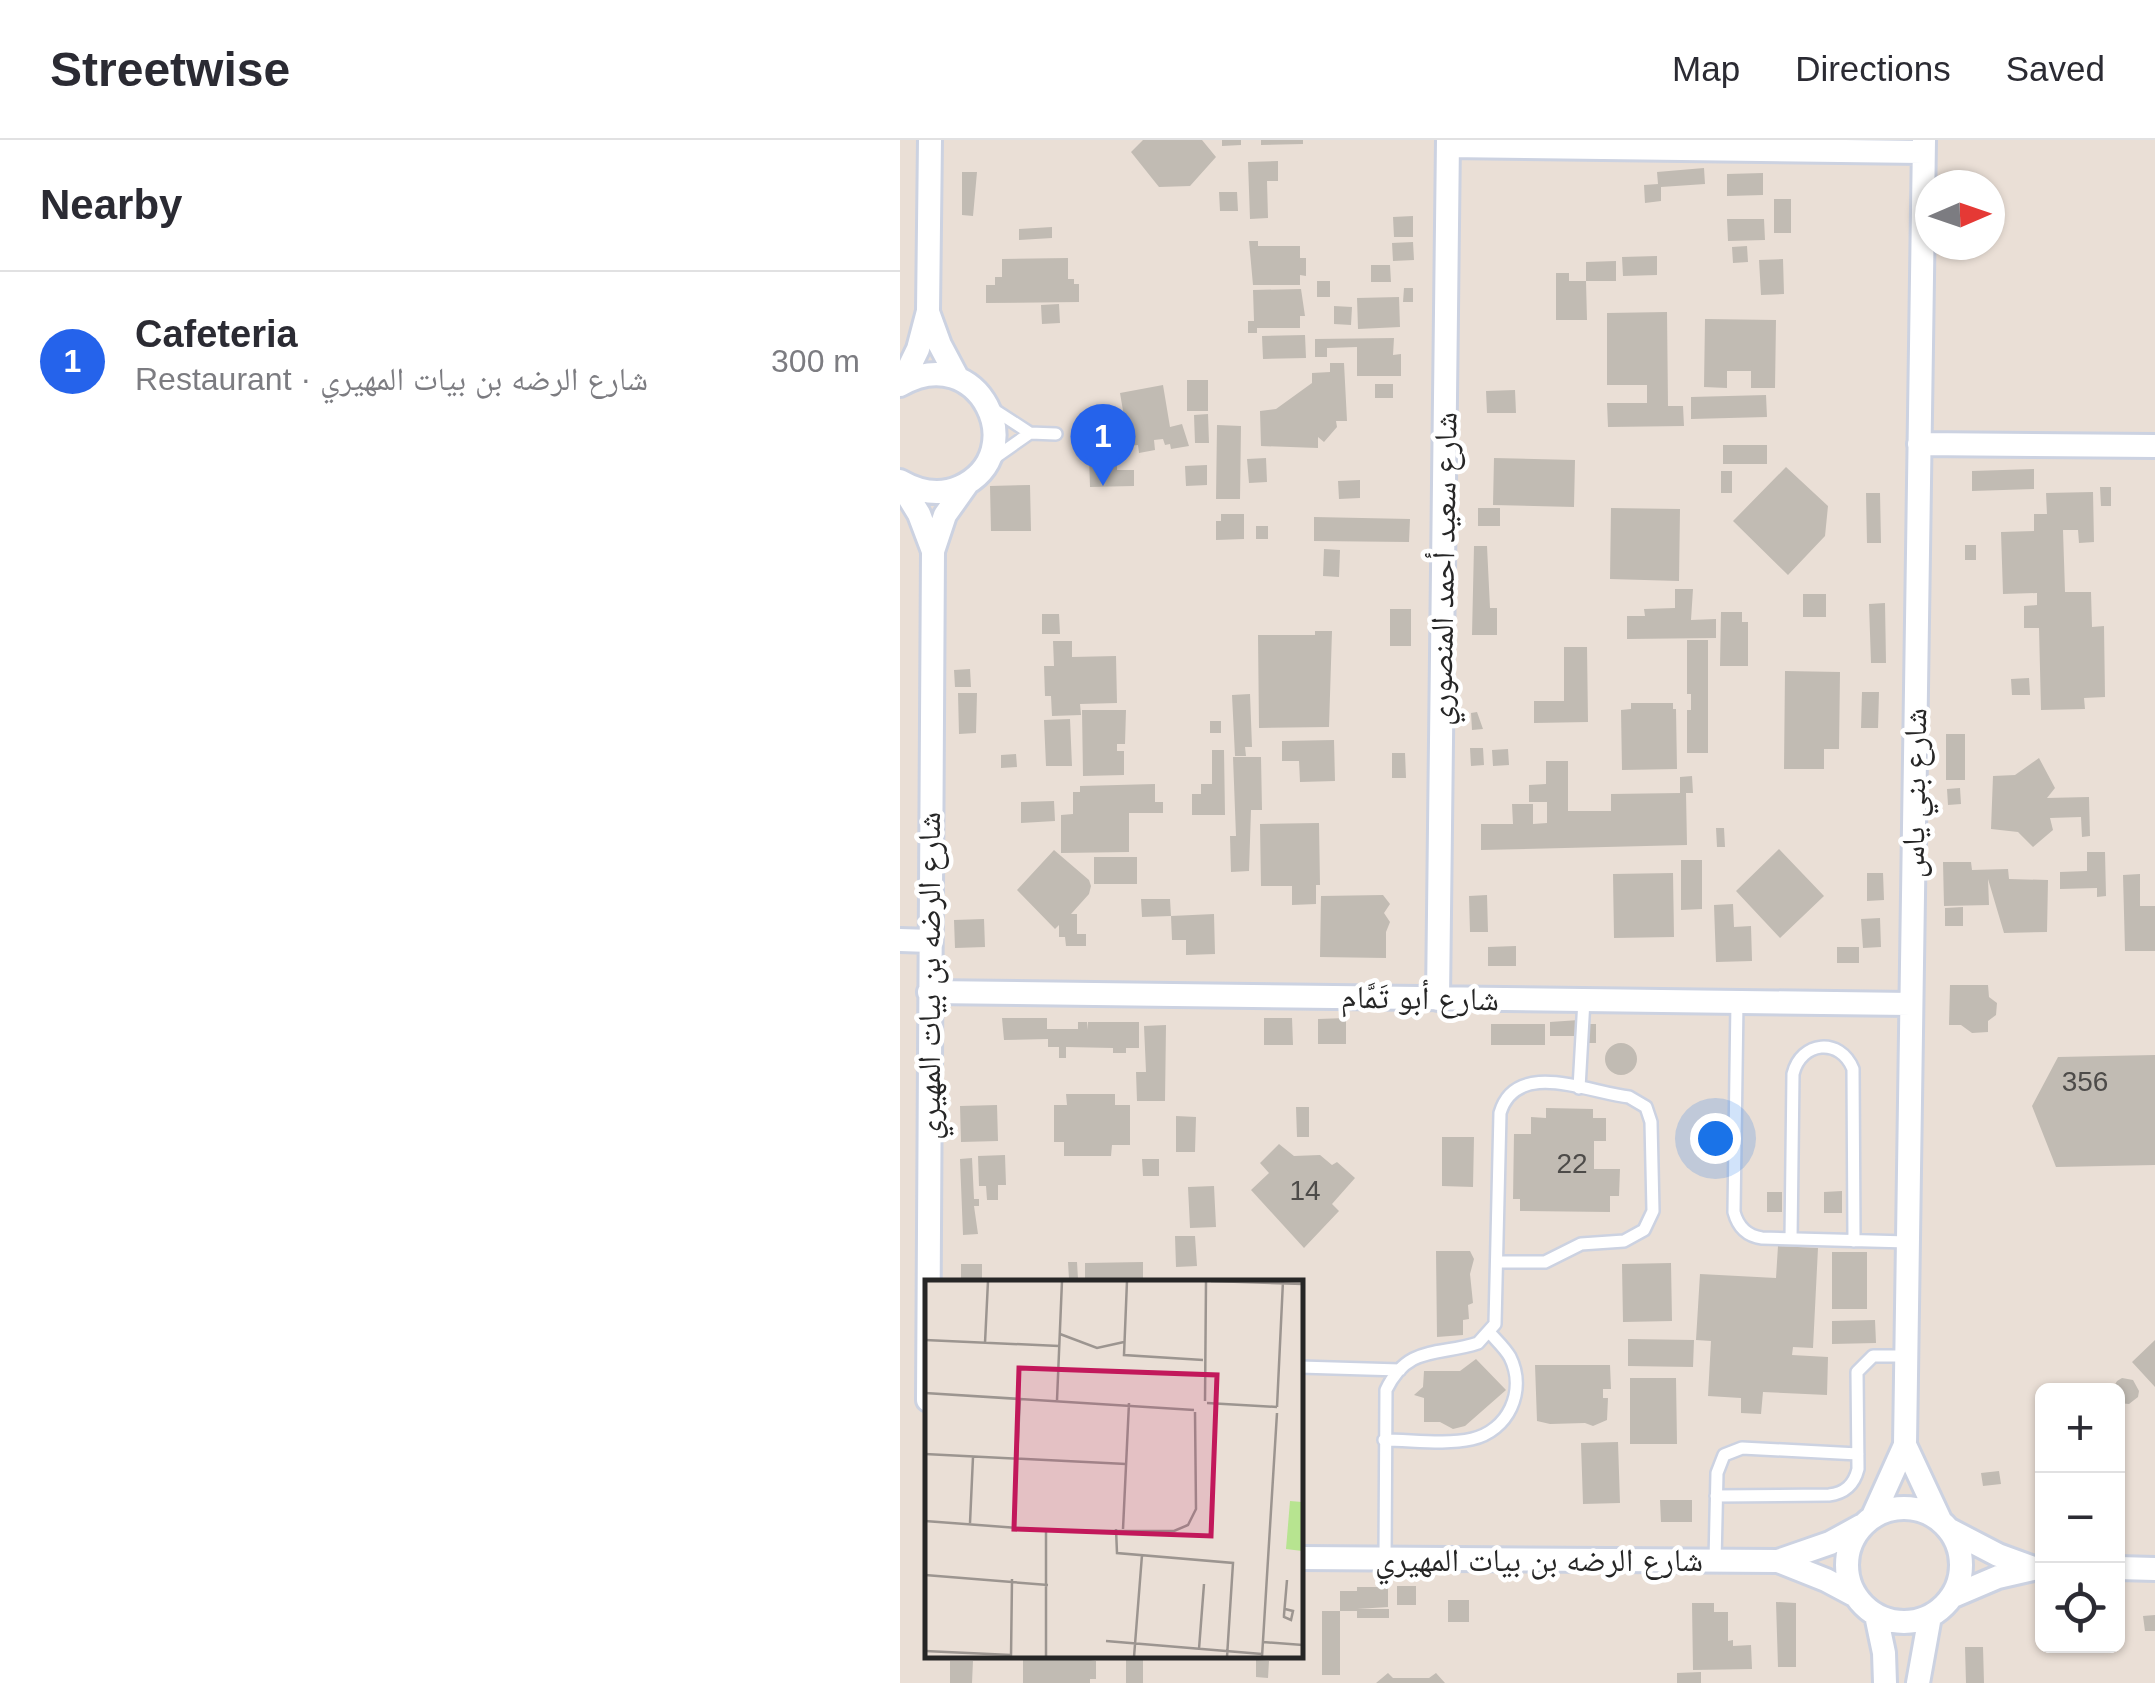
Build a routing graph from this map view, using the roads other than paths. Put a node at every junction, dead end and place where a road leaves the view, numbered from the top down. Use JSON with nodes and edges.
{"nodes":[{"id":1,"x":930,"y":140,"type":"edge"},
{"id":2,"x":1448,"y":143,"type":"edge"},
{"id":3,"x":1923,"y":146,"type":"edge"},
{"id":4,"x":928,"y":311,"type":"junction"},
{"id":5,"x":956,"y":377,"type":"junction"},
{"id":6,"x":900,"y":384,"type":"edge"},
{"id":7,"x":988,"y":406,"type":"junction"},
{"id":8,"x":1030,"y":434,"type":"junction"},
{"id":9,"x":1056,"y":434,"type":"dead end"},
{"id":10,"x":1919,"y":444,"type":"junction"},
{"id":11,"x":2155,"y":446,"type":"edge"},
{"id":12,"x":986,"y":464,"type":"junction"},
{"id":13,"x":900,"y":482,"type":"edge"},
{"id":14,"x":967,"y":484,"type":"junction"},
{"id":15,"x":932,"y":552,"type":"junction"},
{"id":16,"x":900,"y":940,"type":"edge"},
{"id":17,"x":930,"y":941,"type":"junction"},
{"id":18,"x":929,"y":992,"type":"junction"},
{"id":19,"x":1438,"y":998,"type":"junction"},
{"id":20,"x":1584,"y":1000,"type":"junction"},
{"id":21,"x":1737,"y":1002,"type":"junction"},
{"id":22,"x":1911,"y":1004,"type":"junction"},
{"id":23,"x":1579,"y":1088,"type":"junction"},
{"id":24,"x":1792,"y":1239,"type":"junction"},
{"id":25,"x":1854,"y":1241,"type":"junction"},
{"id":26,"x":1908,"y":1242,"type":"junction"},
{"id":27,"x":1497,"y":1262,"type":"junction"},
{"id":28,"x":928,"y":1280,"type":"edge"},
{"id":29,"x":1490,"y":1333,"type":"junction"},
{"id":30,"x":1906,"y":1356,"type":"junction"},
{"id":31,"x":1302,"y":1367,"type":"edge"},
{"id":32,"x":1400,"y":1370,"type":"junction"},
{"id":33,"x":1384,"y":1440,"type":"junction"},
{"id":34,"x":1905,"y":1446,"type":"junction"},
{"id":35,"x":1858,"y":1454,"type":"junction"},
{"id":36,"x":1716,"y":1496,"type":"junction"},
{"id":37,"x":1867,"y":1521,"type":"junction"},
{"id":38,"x":1945,"y":1525,"type":"junction"},
{"id":39,"x":1302,"y":1558,"type":"edge"},
{"id":40,"x":1384,"y":1558,"type":"junction"},
{"id":41,"x":1778,"y":1561,"type":"junction"},
{"id":42,"x":1715,"y":1562,"type":"junction"},
{"id":43,"x":2035,"y":1566,"type":"edge"},
{"id":44,"x":2035,"y":1568,"type":"edge"},
{"id":45,"x":2125,"y":1568,"type":"edge"},
{"id":46,"x":2155,"y":1568,"type":"edge"},
{"id":47,"x":1856,"y":1596,"type":"junction"},
{"id":48,"x":1951,"y":1597,"type":"junction"},
{"id":49,"x":1876,"y":1616,"type":"junction"},
{"id":50,"x":1930,"y":1616,"type":"junction"},
{"id":51,"x":1885,"y":1683,"type":"edge"},
{"id":52,"x":1918,"y":1683,"type":"edge"}],
"edges":[{"from":1,"to":4,"type":"street"},
{"from":2,"to":3,"type":"street"},
{"from":2,"to":19,"type":"street","name":"شارع سعيد أحمد المنصوري"},
{"from":3,"to":10,"type":"street","name":"شارع بني ياس"},
{"from":4,"to":5,"type":"street"},
{"from":4,"to":6,"type":"street"},
{"from":5,"to":6,"type":"street"},
{"from":5,"to":7,"type":"street"},
{"from":7,"to":8,"type":"lane"},
{"from":7,"to":12,"type":"street"},
{"from":8,"to":9,"type":"lane"},
{"from":8,"to":12,"type":"lane"},
{"from":10,"to":11,"type":"street"},
{"from":10,"to":22,"type":"street","name":"شارع بني ياس"},
{"from":12,"to":14,"type":"street","name":"شارع الرضه بن بيات المهيري"},
{"from":13,"to":14,"type":"street"},
{"from":13,"to":15,"type":"street","name":"شارع الرضه بن بيات المهيري"},
{"from":14,"to":15,"type":"street","name":"شارع الرضه بن بيات المهيري"},
{"from":15,"to":17,"type":"street","name":"شارع الرضه بن بيات المهيري"},
{"from":16,"to":17,"type":"street"},
{"from":17,"to":18,"type":"street","name":"شارع الرضه بن بيات المهيري"},
{"from":18,"to":19,"type":"street","name":"شارع أبو تَمَّام"},
{"from":18,"to":28,"type":"street","name":"شارع الرضه بن بيات المهيري"},
{"from":19,"to":20,"type":"street","name":"شارع أبو تَمَّام"},
{"from":20,"to":21,"type":"street","name":"شارع أبو تَمَّام"},
{"from":20,"to":23,"type":"lane"},
{"from":21,"to":22,"type":"street","name":"شارع أبو تَمَّام"},
{"from":21,"to":24,"type":"lane"},
{"from":22,"to":26,"type":"street","name":"شارع بني ياس"},
{"from":23,"to":27,"type":"lane"},
{"from":23,"to":27,"type":"lane"},
{"from":24,"to":25,"type":"lane"},
{"from":24,"to":25,"type":"lane"},
{"from":25,"to":26,"type":"lane"},
{"from":26,"to":30,"type":"street","name":"شارع بني ياس"},
{"from":27,"to":29,"type":"lane"},
{"from":29,"to":32,"type":"lane"},
{"from":29,"to":33,"type":"lane"},
{"from":30,"to":34,"type":"street","name":"شارع بني ياس"},
{"from":30,"to":35,"type":"lane"},
{"from":31,"to":32,"type":"lane"},
{"from":32,"to":33,"type":"lane"},
{"from":33,"to":40,"type":"lane"},
{"from":34,"to":37,"type":"street","name":"شارع بني ياس"},
{"from":34,"to":38,"type":"street","name":"شارع بني ياس"},
{"from":35,"to":36,"type":"lane"},
{"from":35,"to":36,"type":"lane"},
{"from":36,"to":42,"type":"lane"},
{"from":37,"to":38,"type":"street"},
{"from":37,"to":41,"type":"street","name":"شارع الرضه بن بيات المهيري"},
{"from":37,"to":47,"type":"street"},
{"from":38,"to":43,"type":"street"},
{"from":38,"to":48,"type":"street"},
{"from":39,"to":40,"type":"street","name":"شارع الرضه بن بيات المهيري"},
{"from":40,"to":42,"type":"street","name":"شارع الرضه بن بيات المهيري"},
{"from":41,"to":42,"type":"street","name":"شارع الرضه بن بيات المهيري"},
{"from":41,"to":47,"type":"street","name":"شارع الرضه بن بيات المهيري"},
{"from":44,"to":48,"type":"street"},
{"from":45,"to":46,"type":"street"},
{"from":47,"to":49,"type":"street"},
{"from":48,"to":50,"type":"street"},
{"from":49,"to":50,"type":"street"},
{"from":49,"to":51,"type":"street"},
{"from":50,"to":52,"type":"street"}]}
